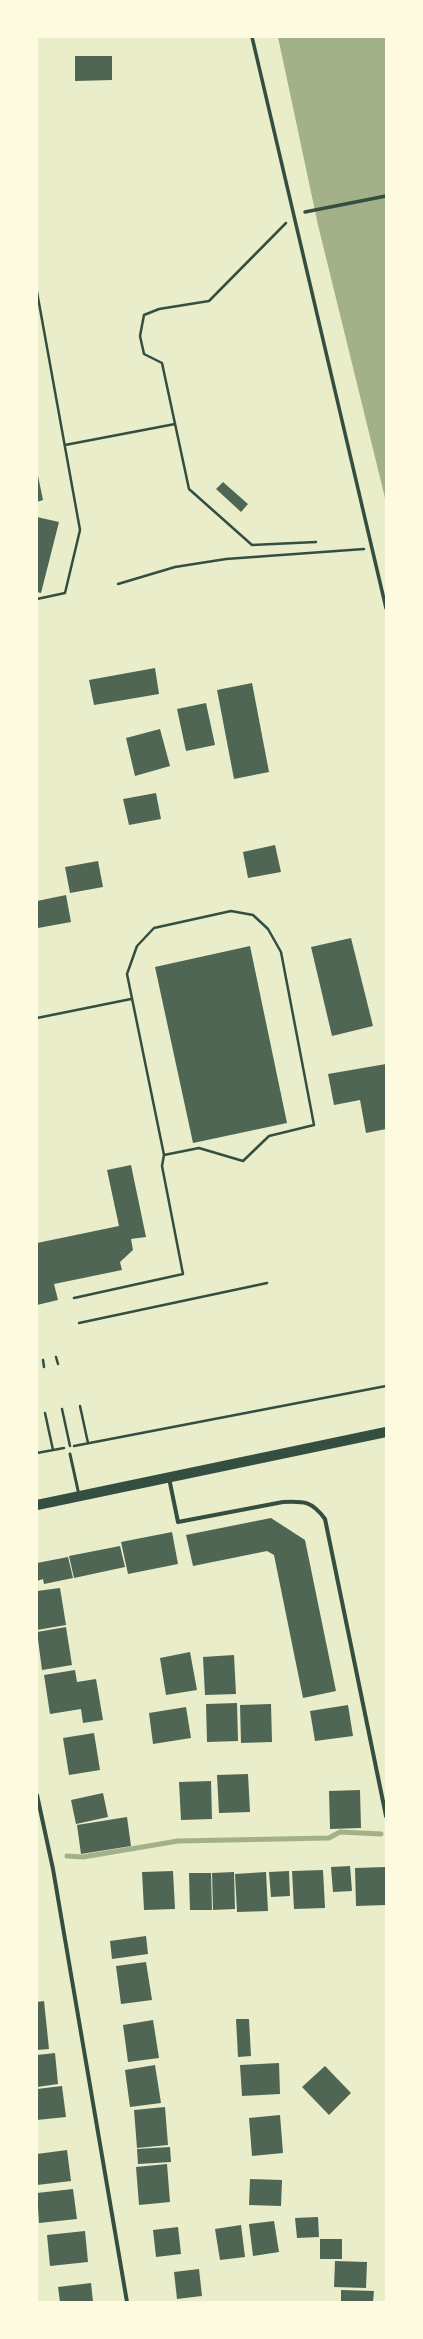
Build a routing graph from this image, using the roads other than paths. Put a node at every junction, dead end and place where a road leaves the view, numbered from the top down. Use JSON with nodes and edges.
{"nodes":[{"id":1,"x":252,"y":37,"type":"edge"},
{"id":2,"x":386,"y":196,"type":"edge"},
{"id":3,"x":305,"y":212,"type":"dead end"},
{"id":4,"x":386,"y":608,"type":"edge"},
{"id":5,"x":386,"y":1432,"type":"edge"},
{"id":6,"x":70,"y":1454,"type":"dead end"},
{"id":7,"x":169,"y":1477,"type":"junction"},
{"id":8,"x":79,"y":1496,"type":"junction"},
{"id":9,"x":37,"y":1505,"type":"edge"},
{"id":10,"x":37,"y":1795,"type":"edge"},
{"id":11,"x":386,"y":1816,"type":"edge"},
{"id":12,"x":127,"y":2302,"type":"edge"}],
"edges":[{"from":1,"to":4,"type":"street"},
{"from":2,"to":3,"type":"street"},
{"from":5,"to":7,"type":"main road"},
{"from":6,"to":8,"type":"lane"},
{"from":7,"to":8,"type":"main road"},
{"from":7,"to":11,"type":"street"},
{"from":8,"to":9,"type":"main road"},
{"from":10,"to":12,"type":"street"}]}
